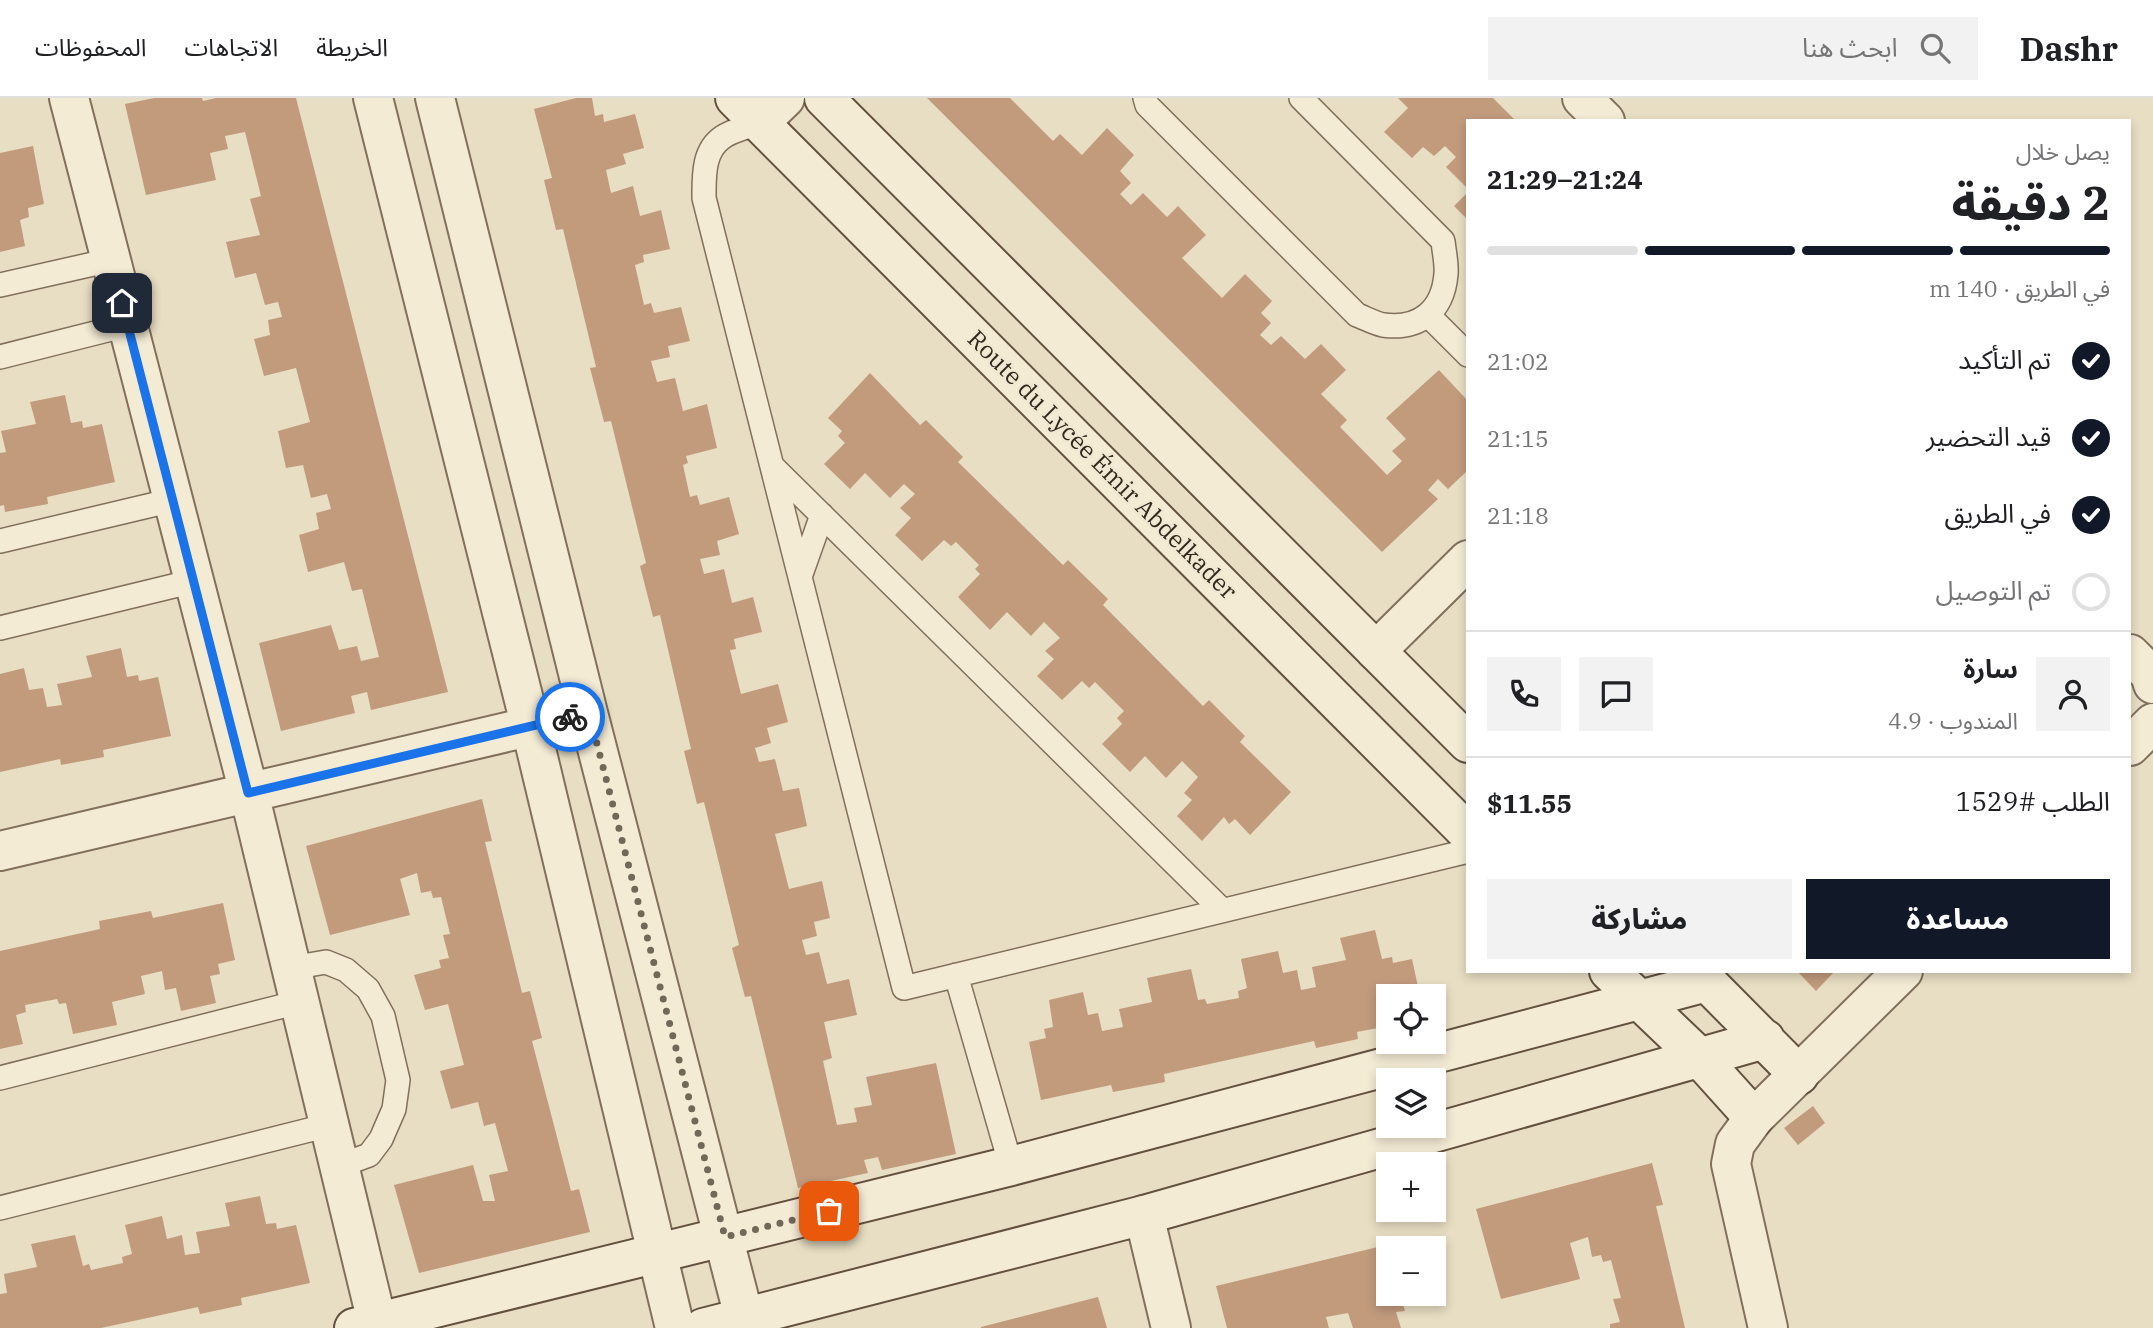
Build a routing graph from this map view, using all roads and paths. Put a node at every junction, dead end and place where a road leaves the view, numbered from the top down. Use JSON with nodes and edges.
{"nodes":[{"id":1,"x":69,"y":98,"type":"edge"},
{"id":2,"x":373,"y":98,"type":"edge"},
{"id":3,"x":435,"y":98,"type":"edge"},
{"id":4,"x":824,"y":98,"type":"edge"},
{"id":5,"x":1145,"y":98,"type":"edge"},
{"id":6,"x":1301,"y":98,"type":"edge"},
{"id":7,"x":1582,"y":98,"type":"edge"},
{"id":8,"x":760,"y":106,"type":"edge"},
{"id":9,"x":1603,"y":119,"type":"edge"},
{"id":10,"x":111,"y":260,"type":"junction"},
{"id":11,"x":0,"y":285,"type":"edge"},
{"id":12,"x":1429,"y":316,"type":"junction"},
{"id":13,"x":127,"y":325,"type":"junction"},
{"id":14,"x":1466,"y":353,"type":"edge"},
{"id":15,"x":0,"y":357,"type":"edge"},
{"id":16,"x":772,"y":466,"type":"junction"},
{"id":17,"x":173,"y":500,"type":"junction"},
{"id":18,"x":822,"y":515,"type":"junction"},
{"id":19,"x":0,"y":541,"type":"edge"},
{"id":20,"x":1466,"y":562,"type":"edge"},
{"id":21,"x":800,"y":577,"type":"junction"},
{"id":22,"x":194,"y":581,"type":"junction"},
{"id":23,"x":0,"y":628,"type":"edge"},
{"id":24,"x":1376,"y":651,"type":"junction"},
{"id":25,"x":2131,"y":655,"type":"edge"},
{"id":26,"x":2153,"y":684,"type":"edge"},
{"id":27,"x":589,"y":713,"type":"junction"},
{"id":28,"x":2153,"y":723,"type":"edge"},
{"id":29,"x":531,"y":727,"type":"junction"},
{"id":30,"x":1466,"y":741,"type":"edge"},
{"id":31,"x":2131,"y":745,"type":"edge"},
{"id":32,"x":248,"y":793,"type":"junction"},
{"id":33,"x":1466,"y":831,"type":"edge"},
{"id":34,"x":1466,"y":850,"type":"edge"},
{"id":35,"x":0,"y":851,"type":"edge"},
{"id":36,"x":1222,"y":910,"type":"junction"},
{"id":37,"x":1611,"y":973,"type":"edge"},
{"id":38,"x":1901,"y":973,"type":"edge"},
{"id":39,"x":956,"y":975,"type":"junction"},
{"id":40,"x":1702,"y":977,"type":"edge"},
{"id":41,"x":295,"y":985,"type":"junction"},
{"id":42,"x":1639,"y":1000,"type":"junction"},
{"id":43,"x":1765,"y":1039,"type":"junction"},
{"id":44,"x":1700,"y":1058,"type":"junction"},
{"id":45,"x":1799,"y":1074,"type":"junction"},
{"id":46,"x":0,"y":1078,"type":"edge"},
{"id":47,"x":1754,"y":1118,"type":"junction"},
{"id":48,"x":330,"y":1125,"type":"junction"},
{"id":49,"x":339,"y":1166,"type":"junction"},
{"id":50,"x":1011,"y":1167,"type":"junction"},
{"id":51,"x":0,"y":1208,"type":"edge"},
{"id":52,"x":1144,"y":1215,"type":"junction"},
{"id":53,"x":725,"y":1237,"type":"junction"},
{"id":54,"x":658,"y":1253,"type":"junction"},
{"id":55,"x":744,"y":1317,"type":"junction"},
{"id":56,"x":366,"y":1325,"type":"edge"},
{"id":57,"x":675,"y":1328,"type":"edge"},
{"id":58,"x":703,"y":1328,"type":"edge"},
{"id":59,"x":1171,"y":1328,"type":"edge"},
{"id":60,"x":1768,"y":1328,"type":"edge"}],
"edges":[{"from":1,"to":10,"type":"street"},
{"from":2,"to":29,"type":"street"},
{"from":3,"to":27,"type":"street"},
{"from":4,"to":24,"type":"street"},
{"from":5,"to":12,"type":"lane"},
{"from":6,"to":12,"type":"lane"},
{"from":7,"to":9,"type":"street"},
{"from":8,"to":16,"type":"lane"},
{"from":8,"to":33,"type":"street","name":"Route du Lycée Émir Abdelkader"},
{"from":10,"to":11,"type":"lane"},
{"from":10,"to":13,"type":"street"},
{"from":12,"to":14,"type":"lane"},
{"from":13,"to":15,"type":"lane"},
{"from":13,"to":17,"type":"street"},
{"from":16,"to":18,"type":"lane"},
{"from":16,"to":21,"type":"lane"},
{"from":17,"to":19,"type":"lane"},
{"from":17,"to":22,"type":"street"},
{"from":18,"to":21,"type":"lane"},
{"from":18,"to":36,"type":"lane"},
{"from":20,"to":24,"type":"street"},
{"from":21,"to":39,"type":"lane"},
{"from":22,"to":23,"type":"lane"},
{"from":22,"to":32,"type":"street"},
{"from":24,"to":30,"type":"street"},
{"from":25,"to":26,"type":"street"},
{"from":27,"to":29,"type":"street"},
{"from":27,"to":53,"type":"street"},
{"from":28,"to":31,"type":"street"},
{"from":29,"to":32,"type":"street"},
{"from":29,"to":54,"type":"street"},
{"from":32,"to":35,"type":"street"},
{"from":32,"to":41,"type":"street"},
{"from":34,"to":36,"type":"lane"},
{"from":36,"to":39,"type":"lane"},
{"from":37,"to":42,"type":"street"},
{"from":38,"to":45,"type":"street"},
{"from":39,"to":50,"type":"lane"},
{"from":40,"to":42,"type":"street"},
{"from":40,"to":43,"type":"street"},
{"from":41,"to":46,"type":"lane"},
{"from":41,"to":48,"type":"street"},
{"from":41,"to":49,"type":"lane"},
{"from":42,"to":44,"type":"street"},
{"from":42,"to":50,"type":"street"},
{"from":43,"to":44,"type":"street"},
{"from":43,"to":45,"type":"street"},
{"from":44,"to":47,"type":"street"},
{"from":44,"to":52,"type":"street"},
{"from":45,"to":47,"type":"street"},
{"from":47,"to":60,"type":"street"},
{"from":48,"to":49,"type":"street"},
{"from":48,"to":51,"type":"lane"},
{"from":49,"to":56,"type":"street"},
{"from":50,"to":53,"type":"street"},
{"from":52,"to":55,"type":"street"},
{"from":52,"to":59,"type":"street"},
{"from":53,"to":54,"type":"street"},
{"from":53,"to":55,"type":"street"},
{"from":54,"to":56,"type":"street"},
{"from":54,"to":57,"type":"street"},
{"from":55,"to":58,"type":"street"}]}
